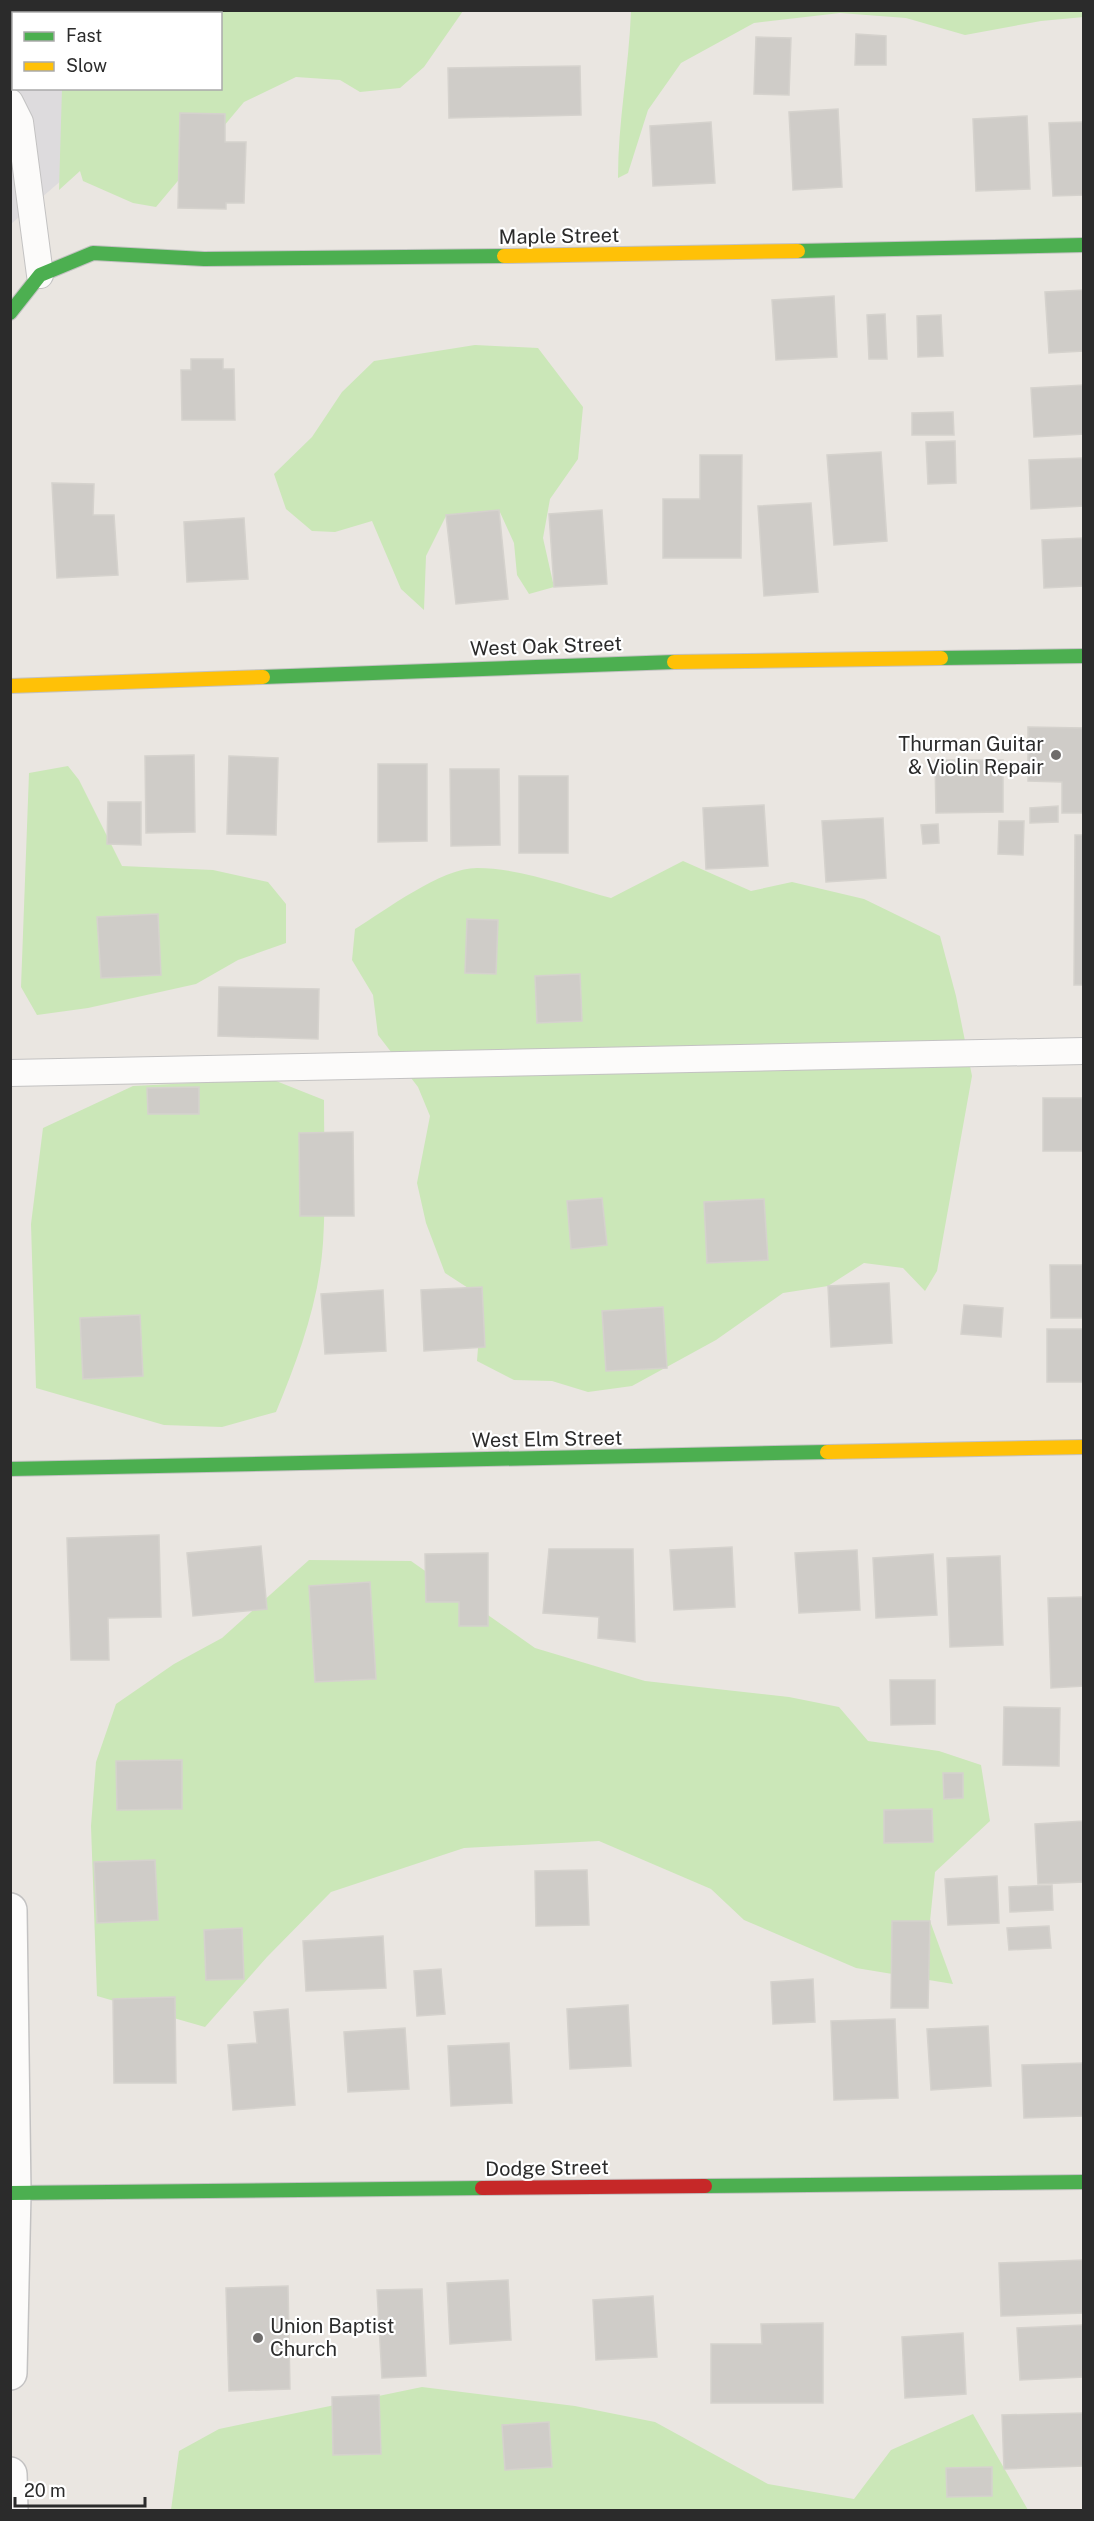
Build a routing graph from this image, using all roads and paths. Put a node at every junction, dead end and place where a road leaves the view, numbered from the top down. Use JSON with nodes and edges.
{"nodes":[{"id":1,"x":10,"y":102,"type":"edge"},
{"id":2,"x":1083,"y":245,"type":"edge"},
{"id":3,"x":40,"y":274,"type":"junction"},
{"id":4,"x":10,"y":313,"type":"edge"},
{"id":5,"x":1083,"y":656,"type":"edge"},
{"id":6,"x":10,"y":686,"type":"edge"},
{"id":7,"x":1083,"y":1052,"type":"edge"},
{"id":8,"x":10,"y":1074,"type":"edge"},
{"id":9,"x":1083,"y":1447,"type":"edge"},
{"id":10,"x":10,"y":1469,"type":"edge"},
{"id":11,"x":10,"y":1910,"type":"edge"},
{"id":12,"x":1083,"y":2182,"type":"edge"},
{"id":13,"x":12,"y":2193,"type":"edge"},
{"id":14,"x":10,"y":2373,"type":"edge"},
{"id":15,"x":10,"y":2474,"type":"edge"},
{"id":16,"x":11,"y":2511,"type":"edge"}],
"edges":[{"from":1,"to":3,"type":"lane"},
{"from":2,"to":3,"type":"street","name":"Maple Street"},
{"from":3,"to":4,"type":"street"},
{"from":5,"to":6,"type":"street","name":"West Oak Street"},
{"from":7,"to":8,"type":"lane"},
{"from":9,"to":10,"type":"street","name":"West Elm Street"},
{"from":11,"to":13,"type":"street"},
{"from":12,"to":13,"type":"street","name":"Dodge Street"},
{"from":13,"to":14,"type":"street"},
{"from":15,"to":16,"type":"street"}]}
